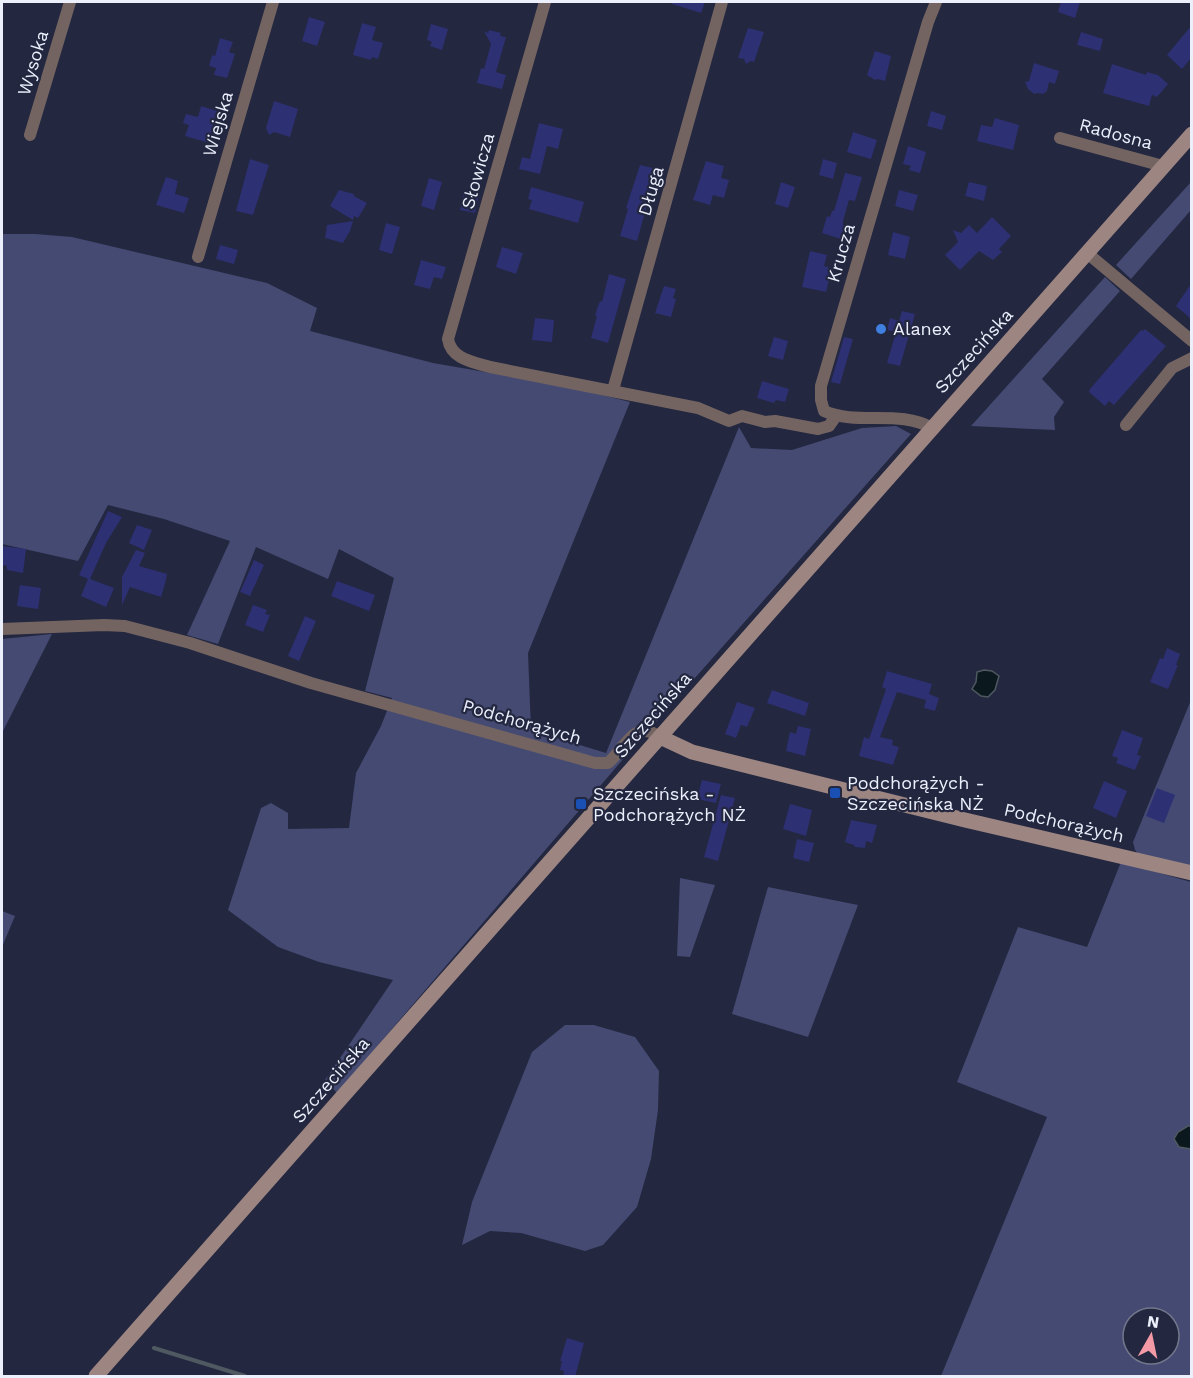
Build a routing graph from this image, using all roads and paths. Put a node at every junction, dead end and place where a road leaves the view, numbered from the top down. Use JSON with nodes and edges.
{"nodes":[{"id":1,"x":70,"y":2,"type":"edge"},
{"id":2,"x":273,"y":2,"type":"edge"},
{"id":3,"x":545,"y":2,"type":"edge"},
{"id":4,"x":722,"y":2,"type":"edge"},
{"id":5,"x":936,"y":2,"type":"edge"},
{"id":6,"x":1191,"y":134,"type":"edge"},
{"id":7,"x":30,"y":135,"type":"dead end"},
{"id":8,"x":1059,"y":138,"type":"dead end"},
{"id":9,"x":1163,"y":166,"type":"junction"},
{"id":10,"x":1087,"y":253,"type":"junction"},
{"id":11,"x":198,"y":257,"type":"dead end"},
{"id":12,"x":1191,"y":341,"type":"edge"},
{"id":13,"x":1191,"y":358,"type":"edge"},
{"id":14,"x":613,"y":390,"type":"junction"},
{"id":15,"x":836,"y":416,"type":"junction"},
{"id":16,"x":1126,"y":425,"type":"dead end"},
{"id":17,"x":932,"y":428,"type":"junction"},
{"id":18,"x":2,"y":629,"type":"edge"},
{"id":19,"x":660,"y":737,"type":"junction"},
{"id":20,"x":1191,"y":873,"type":"edge"},
{"id":21,"x":96,"y":1377,"type":"edge"}],
"edges":[{"from":1,"to":7,"type":"street","name":"Wysoka"},
{"from":2,"to":11,"type":"street","name":"Wiejska"},
{"from":3,"to":14,"type":"street","name":"Słowicza"},
{"from":4,"to":14,"type":"street","name":"Długa"},
{"from":5,"to":15,"type":"street","name":"Krucza"},
{"from":6,"to":9,"type":"main road","name":"Szczecińska"},
{"from":8,"to":9,"type":"street","name":"Radosna"},
{"from":9,"to":10,"type":"main road","name":"Szczecińska"},
{"from":10,"to":12,"type":"street"},
{"from":10,"to":17,"type":"main road","name":"Szczecińska"},
{"from":13,"to":16,"type":"street"},
{"from":14,"to":15,"type":"street"},
{"from":15,"to":17,"type":"street"},
{"from":17,"to":19,"type":"main road","name":"Szczecińska"},
{"from":18,"to":19,"type":"street","name":"Podchorążych"},
{"from":19,"to":20,"type":"main road","name":"Podchorążych"},
{"from":19,"to":21,"type":"main road","name":"Szczecińska"}]}
